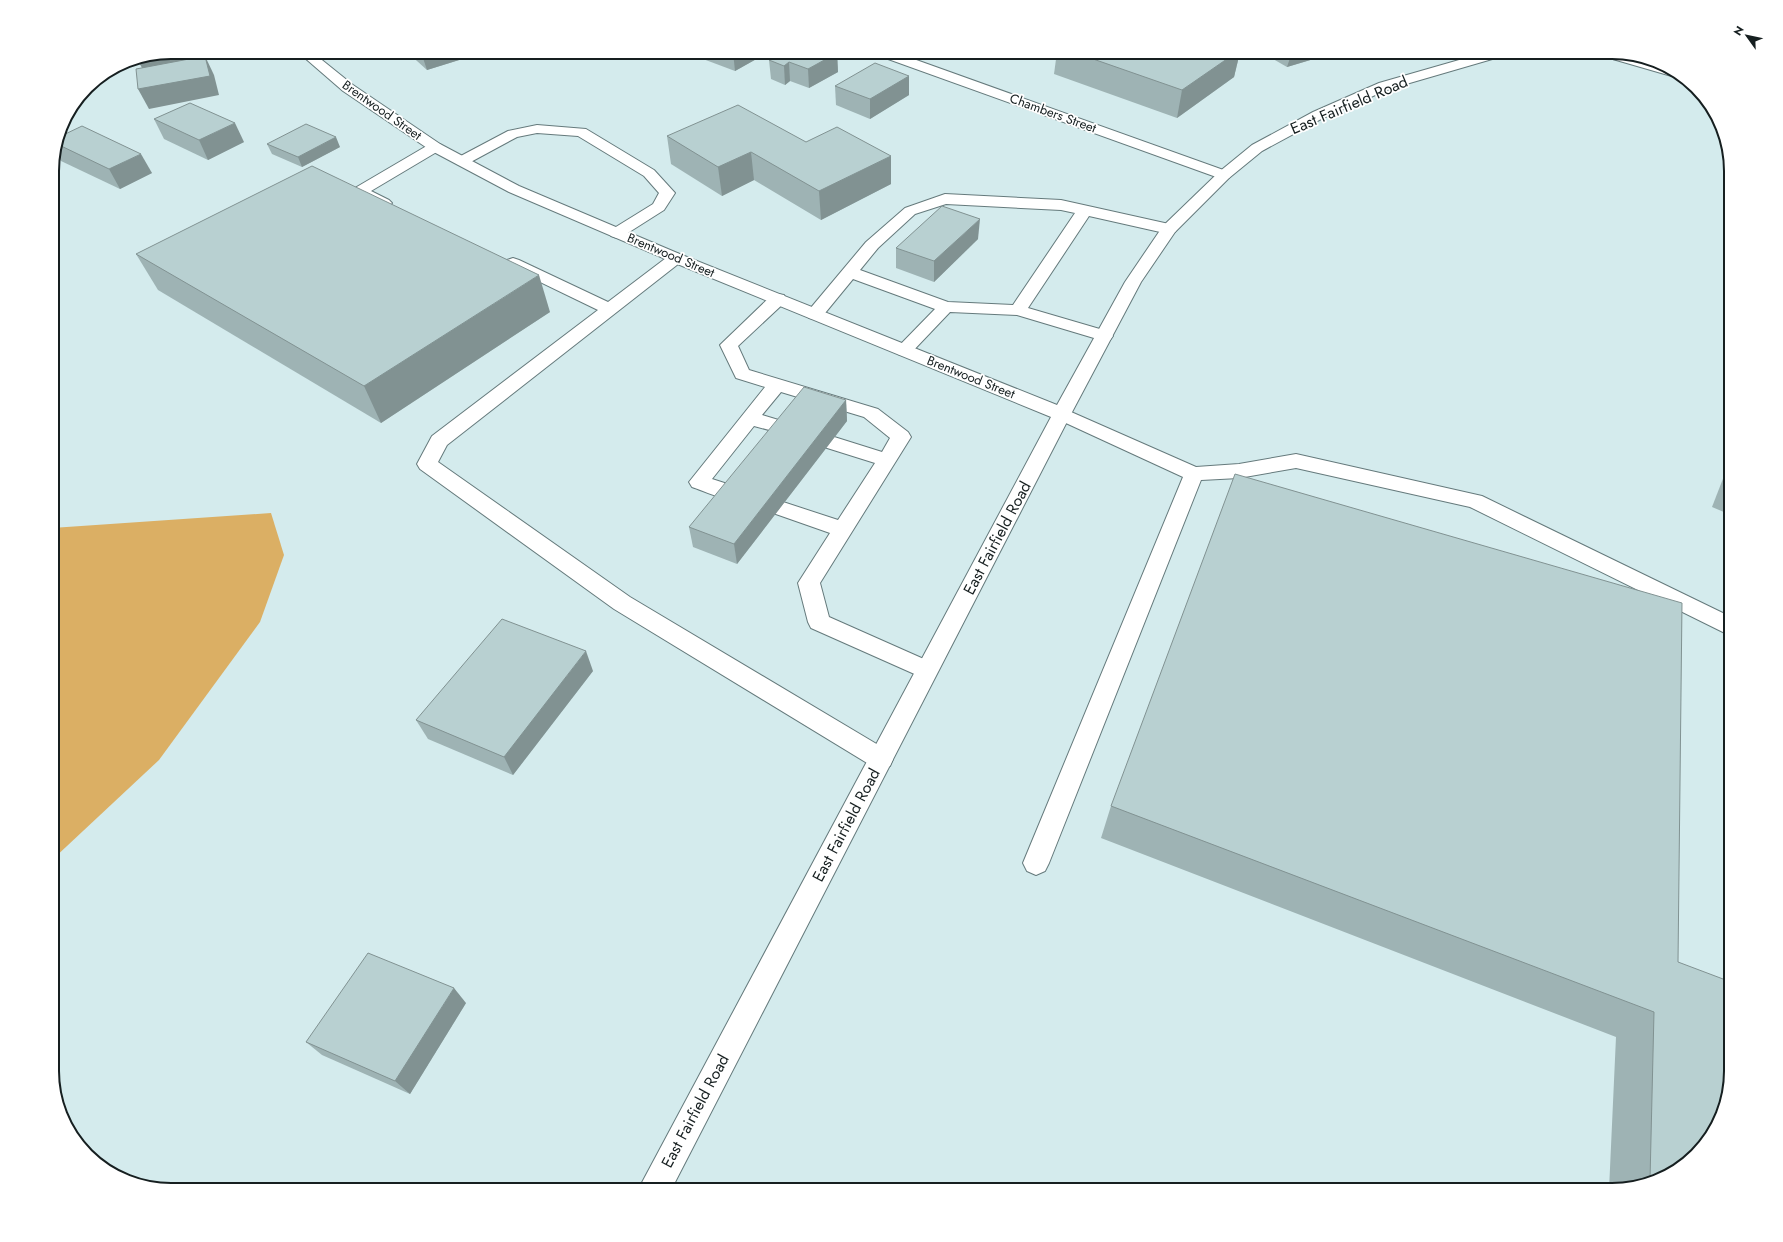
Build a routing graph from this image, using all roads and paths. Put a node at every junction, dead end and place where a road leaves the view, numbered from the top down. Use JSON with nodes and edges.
{"nodes":[{"id":1,"x":313,"y":59,"type":"edge"},
{"id":2,"x":901,"y":59,"type":"edge"},
{"id":3,"x":1477,"y":59,"type":"edge"},
{"id":4,"x":435,"y":147,"type":"junction"},
{"id":5,"x":462,"y":161,"type":"junction"},
{"id":6,"x":1224,"y":175,"type":"junction"},
{"id":7,"x":395,"y":208,"type":"edge"},
{"id":8,"x":1085,"y":210,"type":"junction"},
{"id":9,"x":1169,"y":229,"type":"junction"},
{"id":10,"x":617,"y":233,"type":"junction"},
{"id":11,"x":503,"y":258,"type":"edge"},
{"id":12,"x":676,"y":258,"type":"junction"},
{"id":13,"x":850,"y":272,"type":"junction"},
{"id":14,"x":778,"y":299,"type":"junction"},
{"id":15,"x":946,"y":307,"type":"junction"},
{"id":16,"x":610,"y":309,"type":"junction"},
{"id":17,"x":1018,"y":310,"type":"junction"},
{"id":18,"x":815,"y":314,"type":"junction"},
{"id":19,"x":1104,"y":336,"type":"junction"},
{"id":20,"x":904,"y":350,"type":"junction"},
{"id":21,"x":777,"y":384,"type":"junction"},
{"id":22,"x":1062,"y":414,"type":"junction"},
{"id":23,"x":750,"y":418,"type":"junction"},
{"id":24,"x":788,"y":429,"type":"edge"},
{"id":25,"x":831,"y":442,"type":"edge"},
{"id":26,"x":886,"y":460,"type":"junction"},
{"id":27,"x":1194,"y":474,"type":"junction"},
{"id":28,"x":736,"y":494,"type":"edge"},
{"id":29,"x":780,"y":508,"type":"edge"},
{"id":30,"x":842,"y":529,"type":"junction"},
{"id":31,"x":1724,"y":624,"type":"edge"},
{"id":32,"x":927,"y":670,"type":"junction"},
{"id":33,"x":881,"y":759,"type":"junction"},
{"id":34,"x":1036,"y":863,"type":"dead end"},
{"id":35,"x":658,"y":1183,"type":"edge"}],
"edges":[{"from":1,"to":4,"type":"main road","name":"Brentwood Street"},
{"from":2,"to":6,"type":"main road","name":"Chambers Street"},
{"from":3,"to":6,"type":"main road","name":"East Fairfield Road"},
{"from":4,"to":5,"type":"main road","name":"Brentwood Street"},
{"from":4,"to":7,"type":"main road"},
{"from":5,"to":10,"type":"main road","name":"Brentwood Street"},
{"from":5,"to":10,"type":"main road"},
{"from":6,"to":9,"type":"main road","name":"East Fairfield Road"},
{"from":8,"to":9,"type":"main road"},
{"from":8,"to":13,"type":"main road"},
{"from":8,"to":17,"type":"main road"},
{"from":9,"to":19,"type":"main road","name":"East Fairfield Road"},
{"from":10,"to":12,"type":"main road","name":"Brentwood Street"},
{"from":11,"to":16,"type":"main road"},
{"from":12,"to":14,"type":"main road","name":"Brentwood Street"},
{"from":12,"to":16,"type":"main road"},
{"from":13,"to":15,"type":"main road"},
{"from":13,"to":18,"type":"main road"},
{"from":14,"to":18,"type":"main road","name":"Brentwood Street"},
{"from":14,"to":21,"type":"main road"},
{"from":15,"to":17,"type":"main road"},
{"from":15,"to":20,"type":"main road"},
{"from":16,"to":33,"type":"main road"},
{"from":17,"to":19,"type":"main road"},
{"from":18,"to":20,"type":"main road","name":"Brentwood Street"},
{"from":19,"to":22,"type":"main road","name":"East Fairfield Road"},
{"from":20,"to":22,"type":"main road","name":"Brentwood Street"},
{"from":21,"to":23,"type":"main road"},
{"from":21,"to":26,"type":"main road"},
{"from":22,"to":27,"type":"main road","name":"Brentwood Street"},
{"from":22,"to":32,"type":"main road","name":"East Fairfield Road"},
{"from":23,"to":24,"type":"main road"},
{"from":23,"to":28,"type":"main road"},
{"from":25,"to":26,"type":"main road"},
{"from":26,"to":30,"type":"main road"},
{"from":27,"to":31,"type":"main road"},
{"from":27,"to":34,"type":"main road"},
{"from":29,"to":30,"type":"main road"},
{"from":30,"to":32,"type":"main road"},
{"from":32,"to":33,"type":"main road","name":"East Fairfield Road"},
{"from":33,"to":35,"type":"main road","name":"East Fairfield Road"}]}
